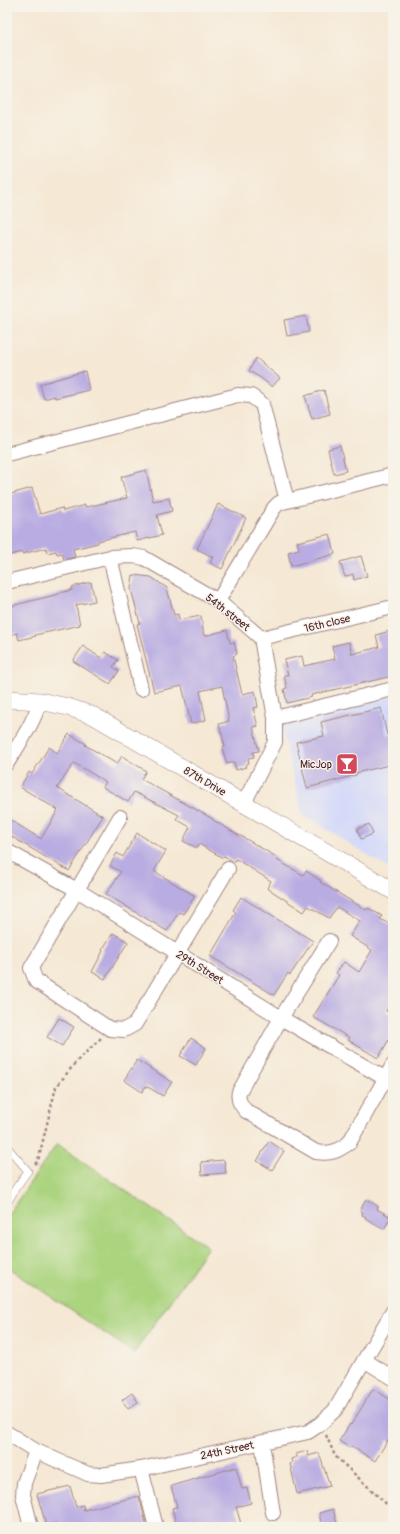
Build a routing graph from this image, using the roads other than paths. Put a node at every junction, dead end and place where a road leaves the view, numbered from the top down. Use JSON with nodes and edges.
{"nodes":[{"id":1,"x":7,"y":454,"type":"edge"},
{"id":2,"x":393,"y":475,"type":"edge"},
{"id":3,"x":288,"y":500,"type":"junction"},
{"id":4,"x":110,"y":558,"type":"junction"},
{"id":5,"x":7,"y":582,"type":"edge"},
{"id":6,"x":218,"y":601,"type":"junction"},
{"id":7,"x":393,"y":607,"type":"edge"},
{"id":8,"x":260,"y":638,"type":"junction"},
{"id":9,"x":141,"y":689,"type":"dead end"},
{"id":10,"x":393,"y":689,"type":"edge"},
{"id":11,"x":7,"y":699,"type":"edge"},
{"id":12,"x":40,"y":700,"type":"junction"},
{"id":13,"x":275,"y":718,"type":"junction"},
{"id":14,"x":7,"y":763,"type":"edge"},
{"id":15,"x":244,"y":804,"type":"junction"},
{"id":16,"x":120,"y":817,"type":"dead end"},
{"id":17,"x":7,"y":852,"type":"edge"},
{"id":18,"x":228,"y":869,"type":"dead end"},
{"id":19,"x":77,"y":890,"type":"junction"},
{"id":20,"x":393,"y":891,"type":"edge"},
{"id":21,"x":329,"y":941,"type":"dead end"},
{"id":22,"x":177,"y":952,"type":"junction"},
{"id":23,"x":281,"y":1018,"type":"junction"},
{"id":24,"x":393,"y":1065,"type":"edge"},
{"id":25,"x":389,"y":1081,"type":"edge"},
{"id":26,"x":7,"y":1147,"type":"edge"},
{"id":27,"x":7,"y":1204,"type":"edge"},
{"id":28,"x":393,"y":1311,"type":"edge"},
{"id":29,"x":364,"y":1360,"type":"junction"},
{"id":30,"x":393,"y":1378,"type":"edge"},
{"id":31,"x":7,"y":1433,"type":"edge"},
{"id":32,"x":262,"y":1443,"type":"junction"},
{"id":33,"x":36,"y":1451,"type":"junction"},
{"id":34,"x":141,"y":1469,"type":"junction"},
{"id":35,"x":273,"y":1513,"type":"dead end"},
{"id":36,"x":31,"y":1527,"type":"edge"},
{"id":37,"x":156,"y":1527,"type":"edge"}],
"edges":[{"from":1,"to":3,"type":"street"},
{"from":2,"to":3,"type":"street"},
{"from":3,"to":6,"type":"street"},
{"from":4,"to":5,"type":"street","name":"54th street"},
{"from":4,"to":6,"type":"street","name":"54th street"},
{"from":4,"to":9,"type":"street"},
{"from":6,"to":8,"type":"street","name":"54th street"},
{"from":7,"to":8,"type":"street","name":"16th close"},
{"from":8,"to":13,"type":"street","name":"54th street"},
{"from":10,"to":13,"type":"street"},
{"from":11,"to":12,"type":"street","name":"87th Drive"},
{"from":12,"to":14,"type":"street"},
{"from":12,"to":15,"type":"street","name":"87th Drive"},
{"from":13,"to":15,"type":"street","name":"54th street"},
{"from":15,"to":20,"type":"street","name":"87th Drive"},
{"from":16,"to":19,"type":"street"},
{"from":17,"to":19,"type":"street","name":"29th Street"},
{"from":18,"to":22,"type":"street"},
{"from":19,"to":22,"type":"street","name":"29th Street"},
{"from":19,"to":22,"type":"street"},
{"from":21,"to":23,"type":"street"},
{"from":22,"to":23,"type":"street","name":"29th Street"},
{"from":23,"to":25,"type":"street","name":"29th Street"},
{"from":23,"to":25,"type":"street"},
{"from":24,"to":25,"type":"street"},
{"from":26,"to":27,"type":"lane"},
{"from":28,"to":29,"type":"street","name":"24th Street"},
{"from":29,"to":30,"type":"street"},
{"from":29,"to":32,"type":"street","name":"24th Street"},
{"from":31,"to":33,"type":"street","name":"24th Street"},
{"from":32,"to":34,"type":"street","name":"24th Street"},
{"from":32,"to":35,"type":"street"},
{"from":33,"to":34,"type":"street","name":"24th Street"},
{"from":33,"to":36,"type":"street"},
{"from":34,"to":37,"type":"street"}]}
